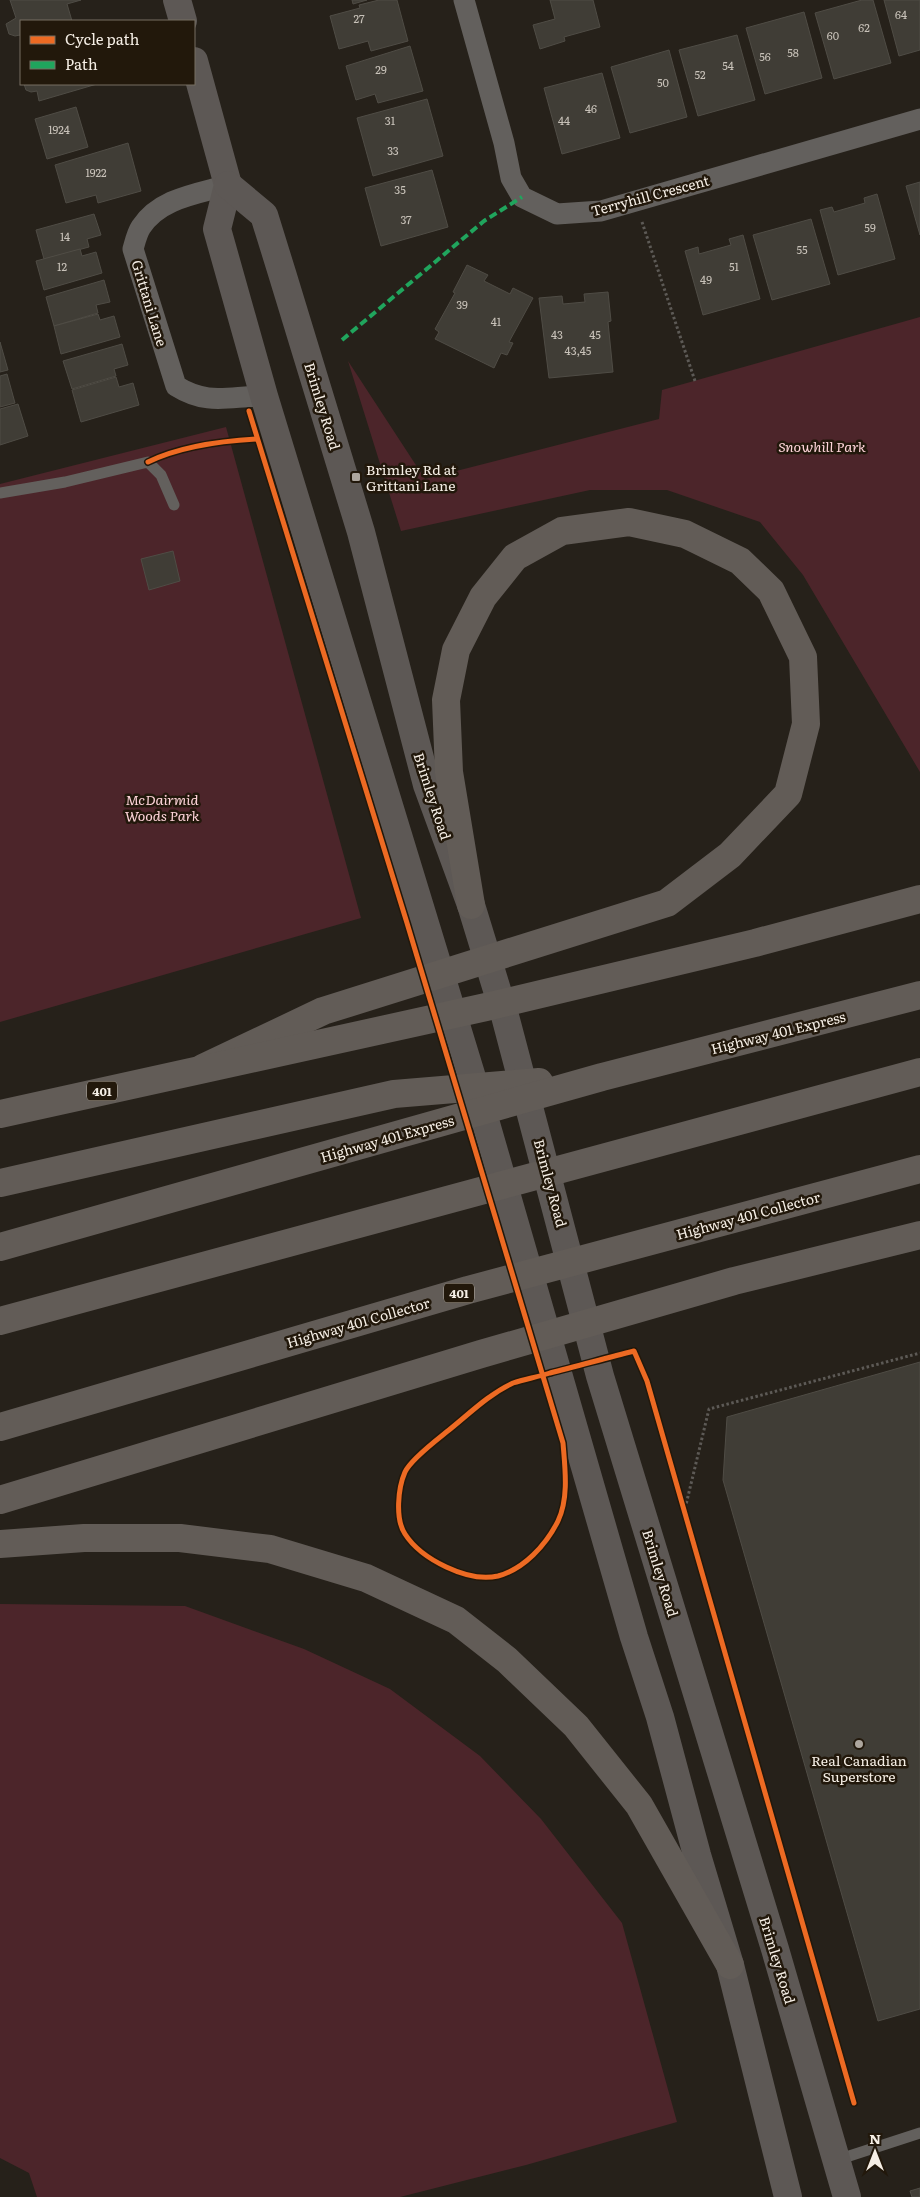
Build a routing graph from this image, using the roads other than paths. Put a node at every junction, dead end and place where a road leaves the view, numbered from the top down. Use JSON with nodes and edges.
{"nodes":[{"id":1,"x":177,"y":0,"type":"edge"},
{"id":2,"x":464,"y":0,"type":"edge"},
{"id":3,"x":183,"y":20,"type":"edge"},
{"id":4,"x":195,"y":65,"type":"edge"},
{"id":5,"x":920,"y":118,"type":"edge"},
{"id":6,"x":228,"y":185,"type":"junction"},
{"id":7,"x":264,"y":396,"type":"junction"},
{"id":8,"x":0,"y":493,"type":"edge"},
{"id":9,"x":174,"y":505,"type":"dead end"},
{"id":10,"x":920,"y":900,"type":"edge"},
{"id":11,"x":471,"y":905,"type":"junction"},
{"id":12,"x":920,"y":995,"type":"edge"},
{"id":13,"x":203,"y":1068,"type":"junction"},
{"id":14,"x":920,"y":1072,"type":"edge"},
{"id":15,"x":602,"y":1077,"type":"junction"},
{"id":16,"x":0,"y":1114,"type":"edge"},
{"id":17,"x":920,"y":1169,"type":"edge"},
{"id":18,"x":0,"y":1183,"type":"edge"},
{"id":19,"x":920,"y":1235,"type":"edge"},
{"id":20,"x":0,"y":1247,"type":"edge"},
{"id":21,"x":0,"y":1321,"type":"edge"},
{"id":22,"x":0,"y":1427,"type":"edge"},
{"id":23,"x":0,"y":1500,"type":"edge"},
{"id":24,"x":0,"y":1544,"type":"edge"},
{"id":25,"x":730,"y":1965,"type":"junction"},
{"id":26,"x":920,"y":2133,"type":"edge"},
{"id":27,"x":837,"y":2160,"type":"junction"},
{"id":28,"x":788,"y":2197,"type":"edge"},
{"id":29,"x":847,"y":2197,"type":"edge"}],
"edges":[{"from":1,"to":3,"type":"main road"},
{"from":2,"to":5,"type":"street","name":"Terryhill Crescent"},
{"from":4,"to":6,"type":"main road"},
{"from":6,"to":7,"type":"main road"},
{"from":6,"to":7,"type":"street","name":"Grittani Lane"},
{"from":6,"to":11,"type":"main road","name":"Brimley Road"},
{"from":7,"to":25,"type":"main road"},
{"from":8,"to":9,"type":"lane"},
{"from":10,"to":13,"type":"highway","number":"401"},
{"from":11,"to":13,"type":"highway"},
{"from":11,"to":27,"type":"main road","name":"Brimley Road"},
{"from":12,"to":15,"type":"highway","name":"Highway 401 Express"},
{"from":13,"to":16,"type":"highway","number":"401"},
{"from":14,"to":21,"type":"highway"},
{"from":15,"to":18,"type":"highway"},
{"from":15,"to":20,"type":"highway","name":"Highway 401 Express"},
{"from":17,"to":22,"type":"highway","name":"Highway 401 Collector","number":"401"},
{"from":19,"to":23,"type":"highway"},
{"from":24,"to":25,"type":"highway"},
{"from":25,"to":28,"type":"main road"},
{"from":26,"to":27,"type":"lane"},
{"from":27,"to":29,"type":"main road","name":"Brimley Road"}]}
